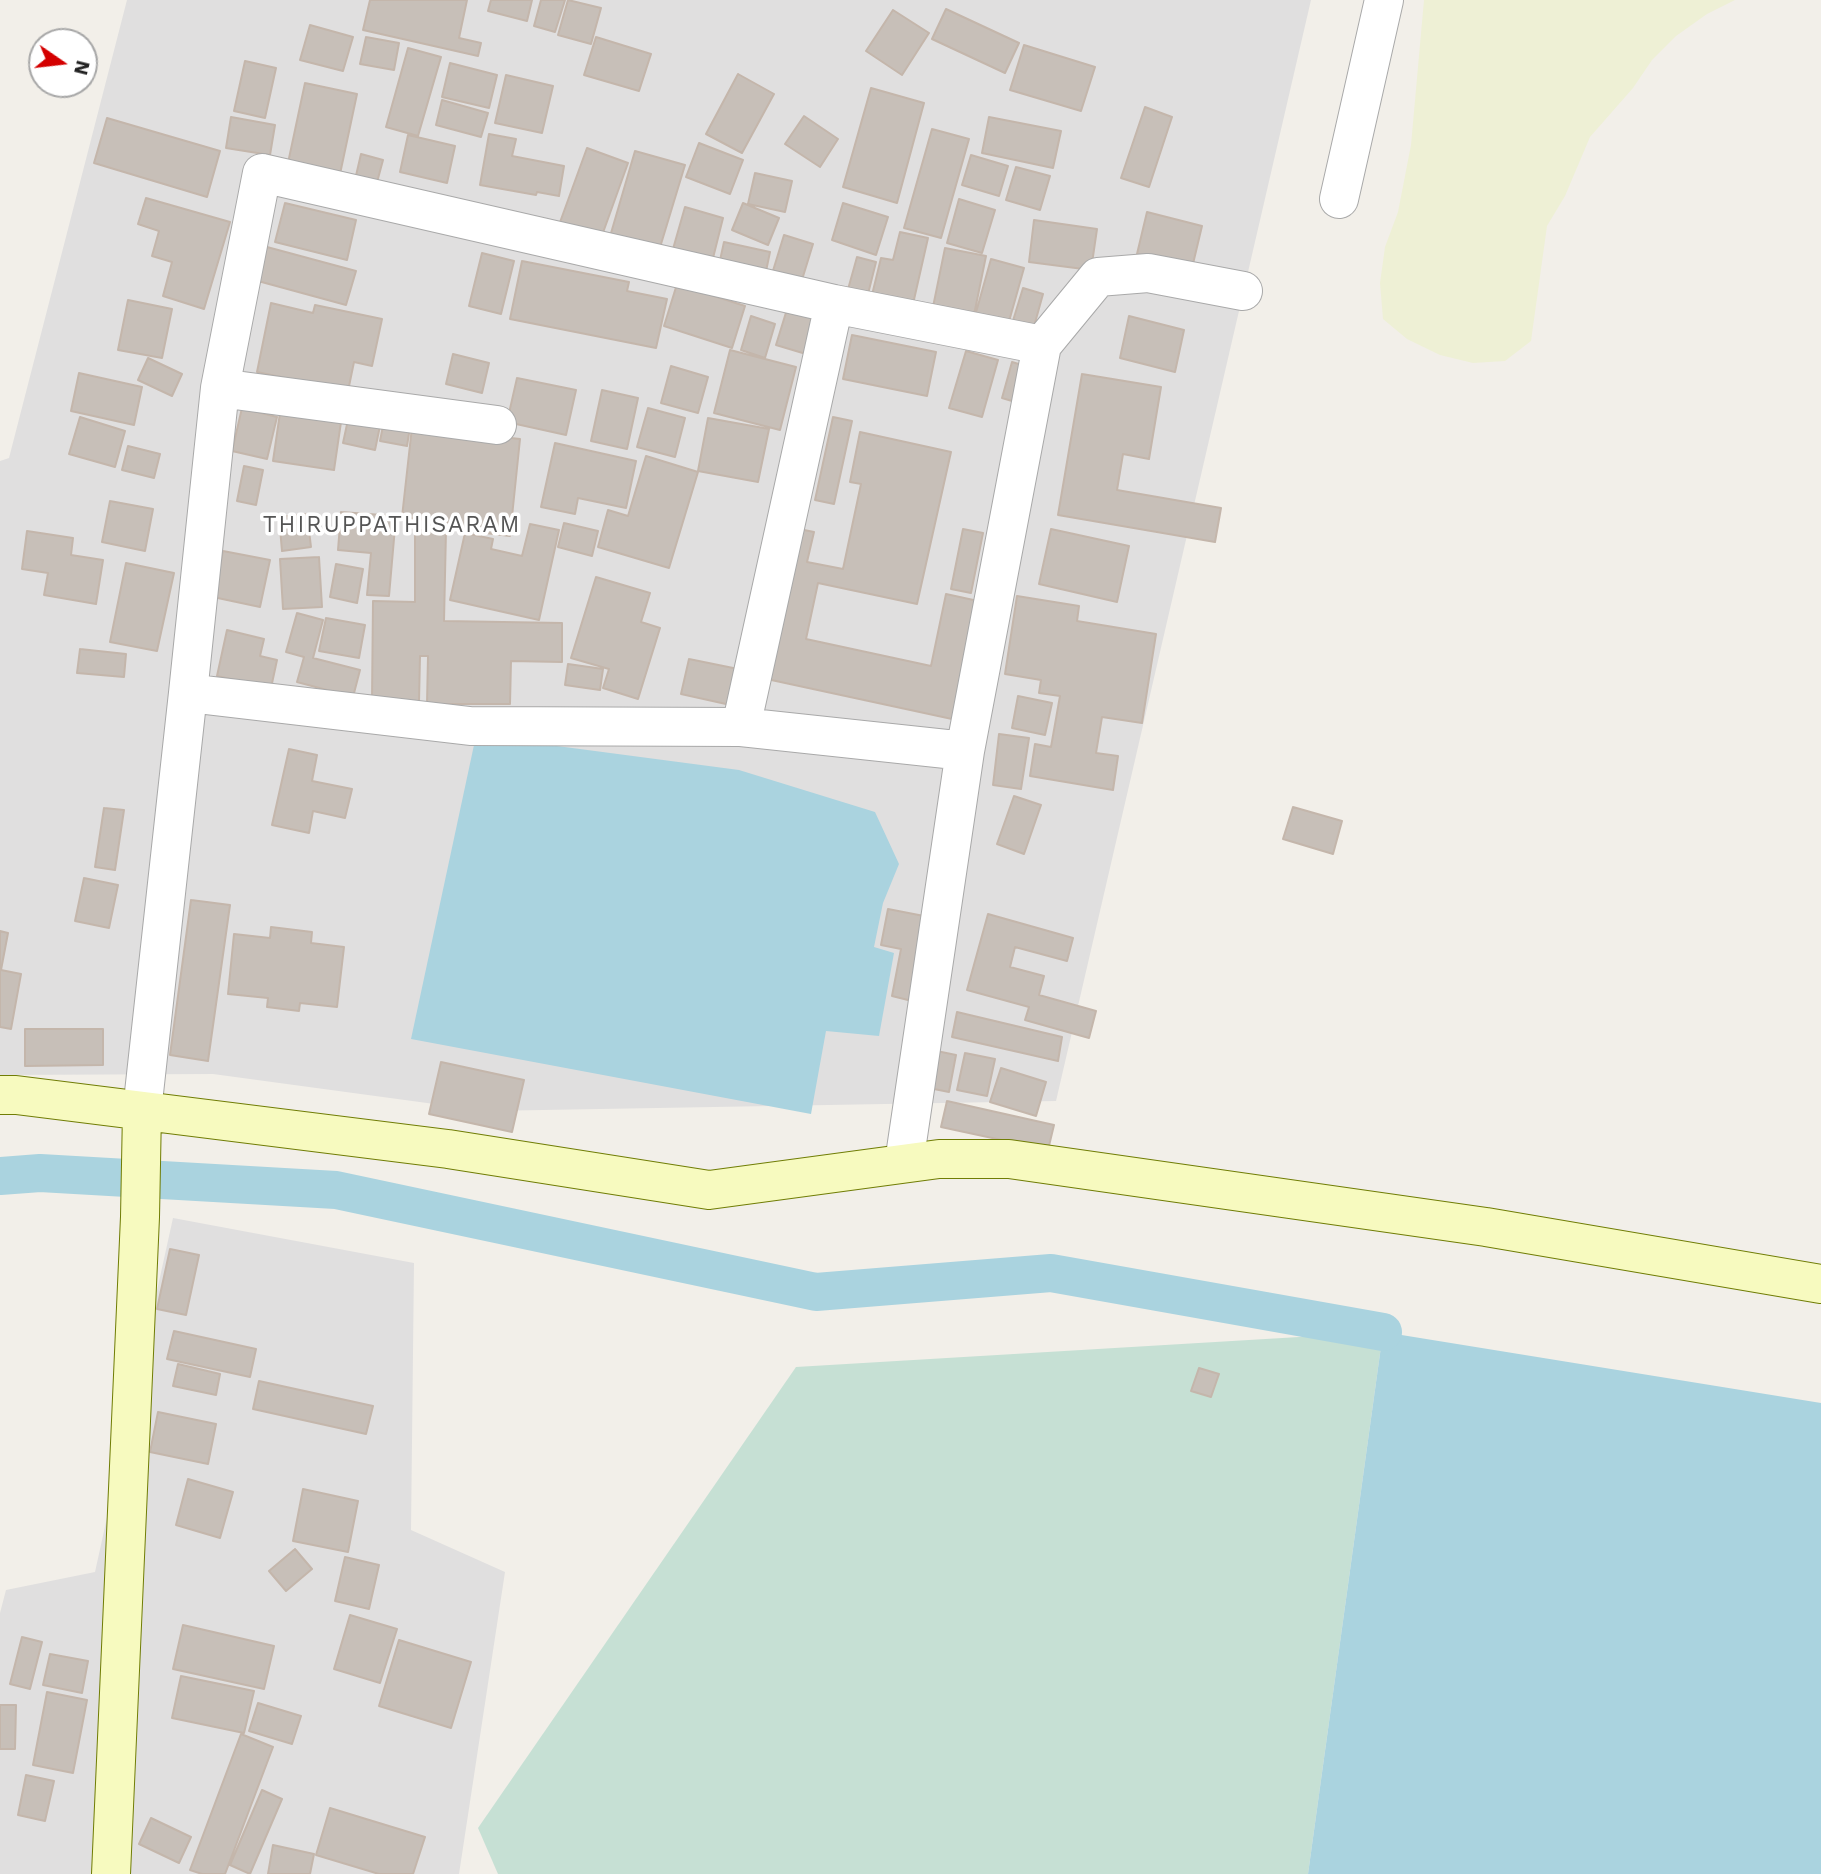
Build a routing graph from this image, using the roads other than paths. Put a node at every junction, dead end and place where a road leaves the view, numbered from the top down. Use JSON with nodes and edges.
{"nodes":[{"id":1,"x":1384,"y":0,"type":"edge"},
{"id":2,"x":1339,"y":199,"type":"dead end"},
{"id":3,"x":1243,"y":291,"type":"dead end"},
{"id":4,"x":835,"y":304,"type":"junction"},
{"id":5,"x":1042,"y":345,"type":"junction"},
{"id":6,"x":220,"y":388,"type":"junction"},
{"id":7,"x":497,"y":425,"type":"dead end"},
{"id":8,"x":188,"y":693,"type":"junction"},
{"id":9,"x":741,"y":727,"type":"junction"},
{"id":10,"x":965,"y":751,"type":"junction"},
{"id":11,"x":0,"y":1095,"type":"edge"},
{"id":12,"x":142,"y":1127,"type":"junction"},
{"id":13,"x":904,"y":1163,"type":"junction"},
{"id":14,"x":1821,"y":1284,"type":"edge"},
{"id":15,"x":111,"y":1874,"type":"edge"}],
"edges":[{"from":1,"to":2,"type":"street"},
{"from":3,"to":5,"type":"street"},
{"from":4,"to":5,"type":"street"},
{"from":4,"to":6,"type":"street"},
{"from":4,"to":9,"type":"street"},
{"from":5,"to":10,"type":"street"},
{"from":6,"to":7,"type":"street"},
{"from":6,"to":8,"type":"street"},
{"from":8,"to":9,"type":"street"},
{"from":8,"to":12,"type":"street"},
{"from":9,"to":10,"type":"street"},
{"from":10,"to":13,"type":"street"},
{"from":11,"to":12,"type":"street"},
{"from":12,"to":13,"type":"street"},
{"from":12,"to":15,"type":"street"},
{"from":13,"to":14,"type":"street"}]}
